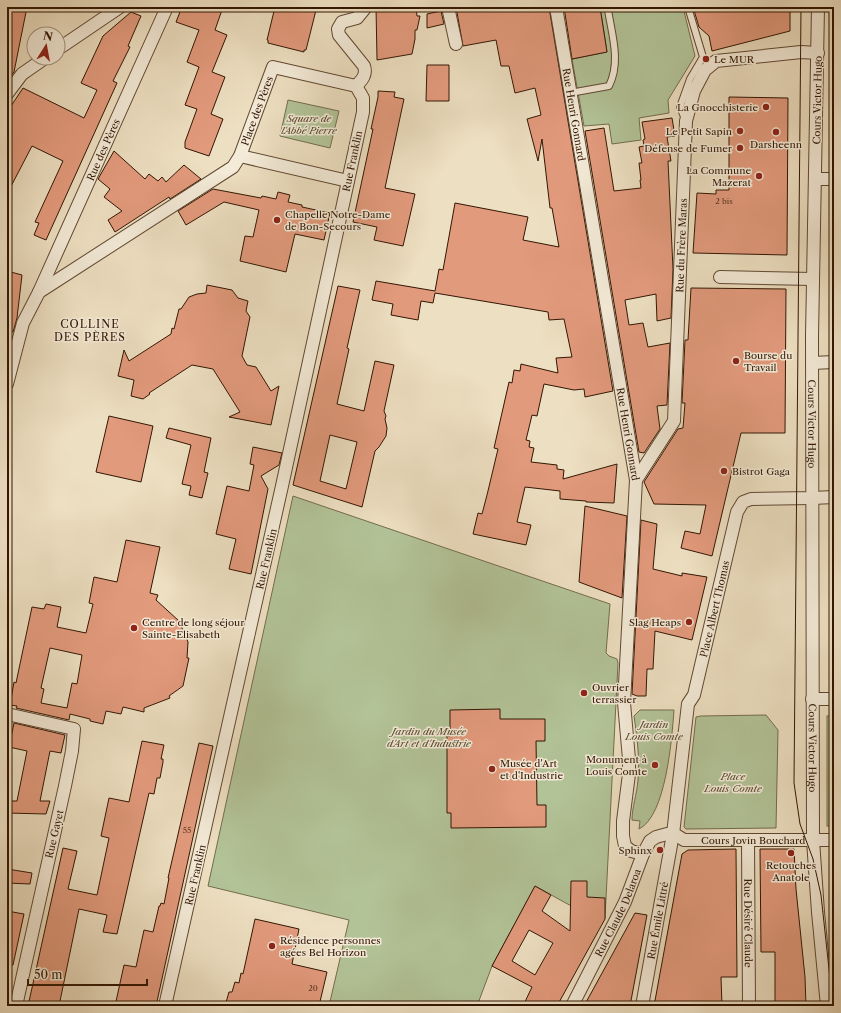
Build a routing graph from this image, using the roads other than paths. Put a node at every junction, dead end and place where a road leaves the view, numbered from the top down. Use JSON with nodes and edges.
{"nodes":[{"id":1,"x":120,"y":7,"type":"edge"},
{"id":2,"x":167,"y":7,"type":"edge"},
{"id":3,"x":366,"y":7,"type":"edge"},
{"id":4,"x":448,"y":7,"type":"edge"},
{"id":5,"x":556,"y":7,"type":"edge"},
{"id":6,"x":608,"y":7,"type":"edge"},
{"id":7,"x":688,"y":7,"type":"edge"},
{"id":8,"x":818,"y":7,"type":"edge"},
{"id":9,"x":66,"y":44,"type":"edge"},
{"id":10,"x":456,"y":44,"type":"dead end"},
{"id":11,"x":818,"y":53,"type":"junction"},
{"id":12,"x":34,"y":66,"type":"edge"},
{"id":13,"x":356,"y":86,"type":"junction"},
{"id":14,"x":570,"y":93,"type":"junction"},
{"id":15,"x":7,"y":94,"type":"edge"},
{"id":16,"x":686,"y":121,"type":"junction"},
{"id":17,"x":240,"y":156,"type":"junction"},
{"id":18,"x":815,"y":179,"type":"junction"},
{"id":19,"x":834,"y":179,"type":"edge"},
{"id":20,"x":348,"y":181,"type":"junction"},
{"id":21,"x":720,"y":277,"type":"dead end"},
{"id":22,"x":813,"y":279,"type":"junction"},
{"id":23,"x":39,"y":292,"type":"junction"},
{"id":24,"x":834,"y":362,"type":"edge"},
{"id":25,"x":812,"y":363,"type":"junction"},
{"id":26,"x":7,"y":384,"type":"edge"},
{"id":27,"x":636,"y":480,"type":"junction"},
{"id":28,"x":834,"y":496,"type":"edge"},
{"id":29,"x":812,"y":498,"type":"junction"},
{"id":30,"x":812,"y":699,"type":"junction"},
{"id":31,"x":834,"y":699,"type":"edge"},
{"id":32,"x":7,"y":714,"type":"edge"},
{"id":33,"x":673,"y":834,"type":"junction"},
{"id":34,"x":748,"y":840,"type":"junction"},
{"id":35,"x":813,"y":840,"type":"junction"},
{"id":36,"x":834,"y":840,"type":"edge"},
{"id":37,"x":643,"y":854,"type":"junction"},
{"id":38,"x":16,"y":1006,"type":"edge"},
{"id":39,"x":165,"y":1006,"type":"edge"},
{"id":40,"x":572,"y":1006,"type":"edge"},
{"id":41,"x":642,"y":1006,"type":"edge"},
{"id":42,"x":749,"y":1006,"type":"edge"},
{"id":43,"x":826,"y":1006,"type":"edge"}],
"edges":[{"from":1,"to":9,"type":"street"},
{"from":2,"to":23,"type":"street","name":"Rue des Pères"},
{"from":3,"to":13,"type":"street"},
{"from":4,"to":10,"type":"street"},
{"from":5,"to":14,"type":"street","name":"Rue Henri Gonnard"},
{"from":6,"to":14,"type":"lane"},
{"from":7,"to":16,"type":"lane"},
{"from":8,"to":11,"type":"street","name":"Cours Victor Hugo"},
{"from":11,"to":16,"type":"street","name":"Rue du Frère Maras"},
{"from":11,"to":18,"type":"street","name":"Cours Victor Hugo"},
{"from":12,"to":15,"type":"street"},
{"from":13,"to":17,"type":"street","name":"Place des Pères"},
{"from":13,"to":20,"type":"street","name":"Rue Franklin"},
{"from":14,"to":27,"type":"street","name":"Rue Henri Gonnard"},
{"from":16,"to":27,"type":"street","name":"Rue du Frère Maras"},
{"from":17,"to":20,"type":"street","name":"Place des Pères"},
{"from":17,"to":23,"type":"street","name":"Rue des Pères"},
{"from":18,"to":19,"type":"street"},
{"from":18,"to":22,"type":"street","name":"Cours Victor Hugo"},
{"from":20,"to":39,"type":"street","name":"Rue Franklin"},
{"from":21,"to":22,"type":"street"},
{"from":22,"to":25,"type":"street","name":"Cours Victor Hugo"},
{"from":23,"to":26,"type":"street","name":"Rue des Pères"},
{"from":24,"to":25,"type":"street"},
{"from":25,"to":29,"type":"street","name":"Cours Victor Hugo"},
{"from":27,"to":37,"type":"street","name":"Rue Henri Gonnard"},
{"from":28,"to":29,"type":"street"},
{"from":29,"to":30,"type":"street","name":"Cours Victor Hugo"},
{"from":29,"to":33,"type":"street","name":"Place Albert Thomas"},
{"from":30,"to":31,"type":"street"},
{"from":30,"to":35,"type":"street","name":"Cours Victor Hugo"},
{"from":32,"to":38,"type":"street","name":"Rue Gayet"},
{"from":33,"to":34,"type":"street","name":"Cours Jovin Bouchard"},
{"from":33,"to":37,"type":"street","name":"Rue Claude Delaroa"},
{"from":33,"to":41,"type":"street","name":"Rue Émile Littré"},
{"from":34,"to":35,"type":"street","name":"Cours Jovin Bouchard"},
{"from":34,"to":42,"type":"street","name":"Rue Désiré Claude"},
{"from":35,"to":36,"type":"street","name":"Cours Jovin Bouchard"},
{"from":35,"to":43,"type":"street","name":"Cours Victor Hugo"},
{"from":37,"to":40,"type":"street","name":"Rue Claude Delaroa"}]}
